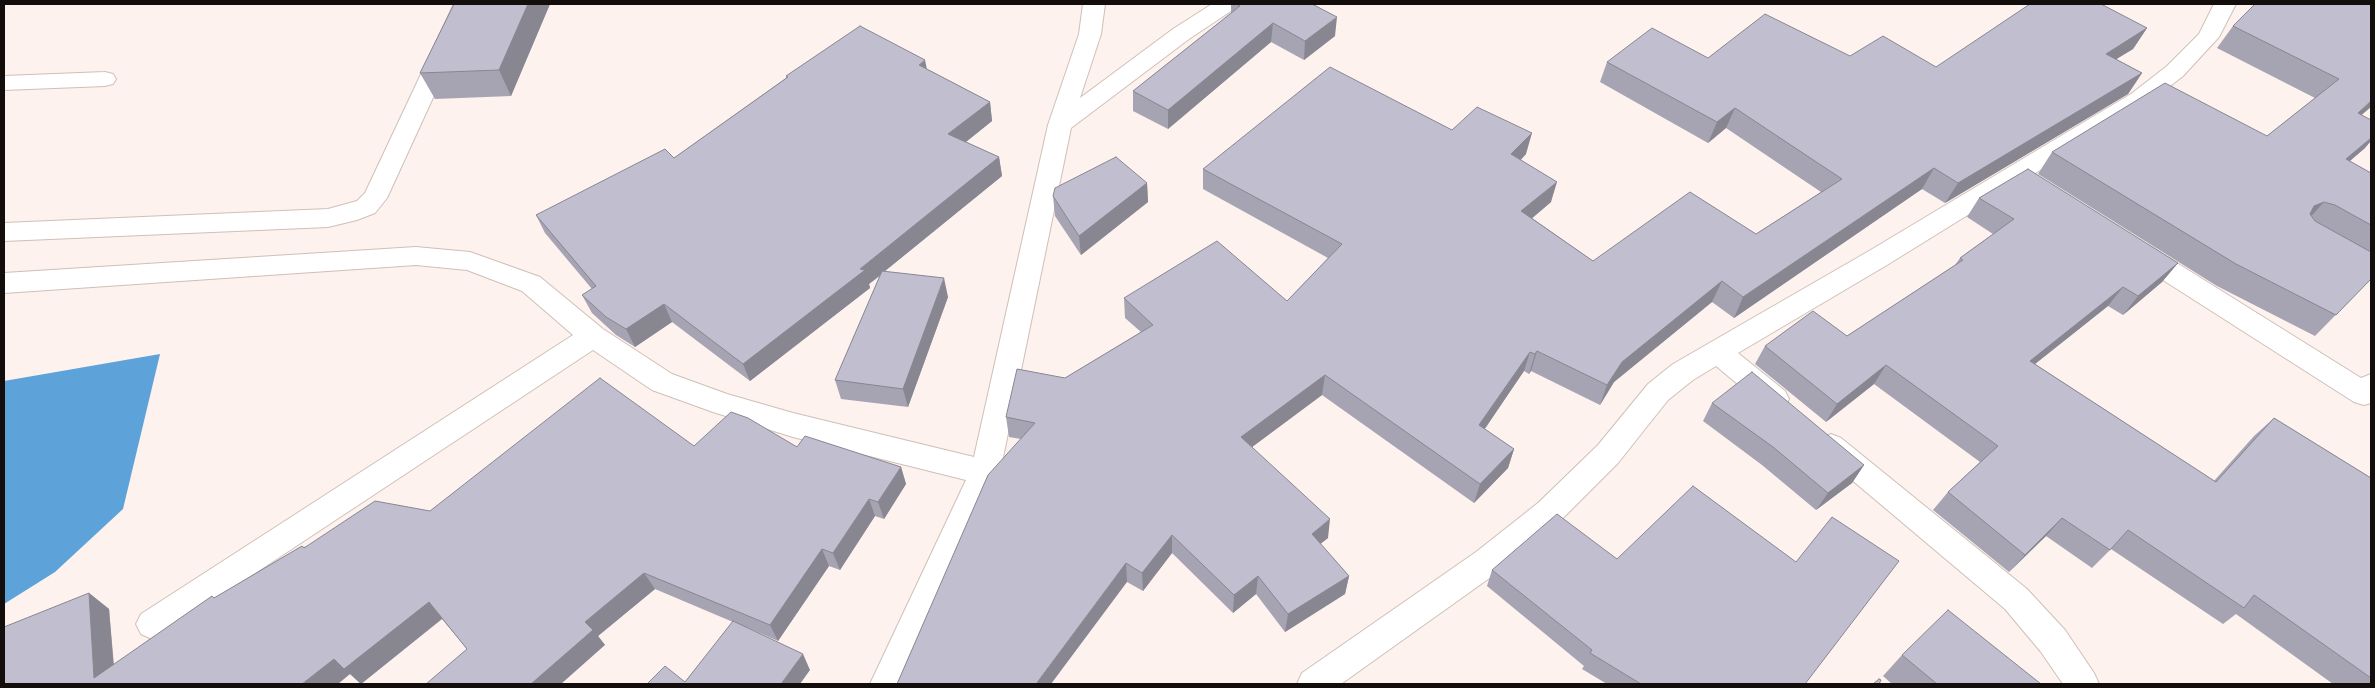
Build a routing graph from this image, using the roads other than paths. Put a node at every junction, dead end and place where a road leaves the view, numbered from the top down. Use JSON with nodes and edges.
{"nodes":[{"id":1,"x":465,"y":4,"type":"edge"},
{"id":2,"x":1094,"y":4,"type":"edge"},
{"id":3,"x":1226,"y":4,"type":"edge"},
{"id":4,"x":2225,"y":4,"type":"edge"},
{"id":5,"x":106,"y":79,"type":"dead end"},
{"id":6,"x":4,"y":83,"type":"edge"},
{"id":7,"x":1060,"y":125,"type":"junction"},
{"id":8,"x":2015,"y":174,"type":"junction"},
{"id":9,"x":2040,"y":190,"type":"edge"},
{"id":10,"x":4,"y":232,"type":"edge"},
{"id":11,"x":2114,"y":237,"type":"edge"},
{"id":12,"x":4,"y":283,"type":"edge"},
{"id":13,"x":593,"y":336,"type":"junction"},
{"id":14,"x":1718,"y":352,"type":"junction"},
{"id":15,"x":2371,"y":385,"type":"edge"},
{"id":16,"x":985,"y":472,"type":"junction"},
{"id":17,"x":152,"y":624,"type":"dead end"},
{"id":18,"x":887,"y":684,"type":"edge"},
{"id":19,"x":1314,"y":684,"type":"edge"},
{"id":20,"x":2082,"y":684,"type":"edge"}],
"edges":[{"from":1,"to":10,"type":"street"},
{"from":2,"to":7,"type":"street"},
{"from":3,"to":7,"type":"street"},
{"from":4,"to":8,"type":"street"},
{"from":5,"to":6,"type":"street"},
{"from":7,"to":16,"type":"street"},
{"from":8,"to":9,"type":"street"},
{"from":8,"to":14,"type":"street"},
{"from":11,"to":15,"type":"street"},
{"from":12,"to":13,"type":"street"},
{"from":13,"to":16,"type":"street"},
{"from":13,"to":17,"type":"street"},
{"from":14,"to":19,"type":"street"},
{"from":14,"to":20,"type":"street"},
{"from":16,"to":18,"type":"street"}]}
